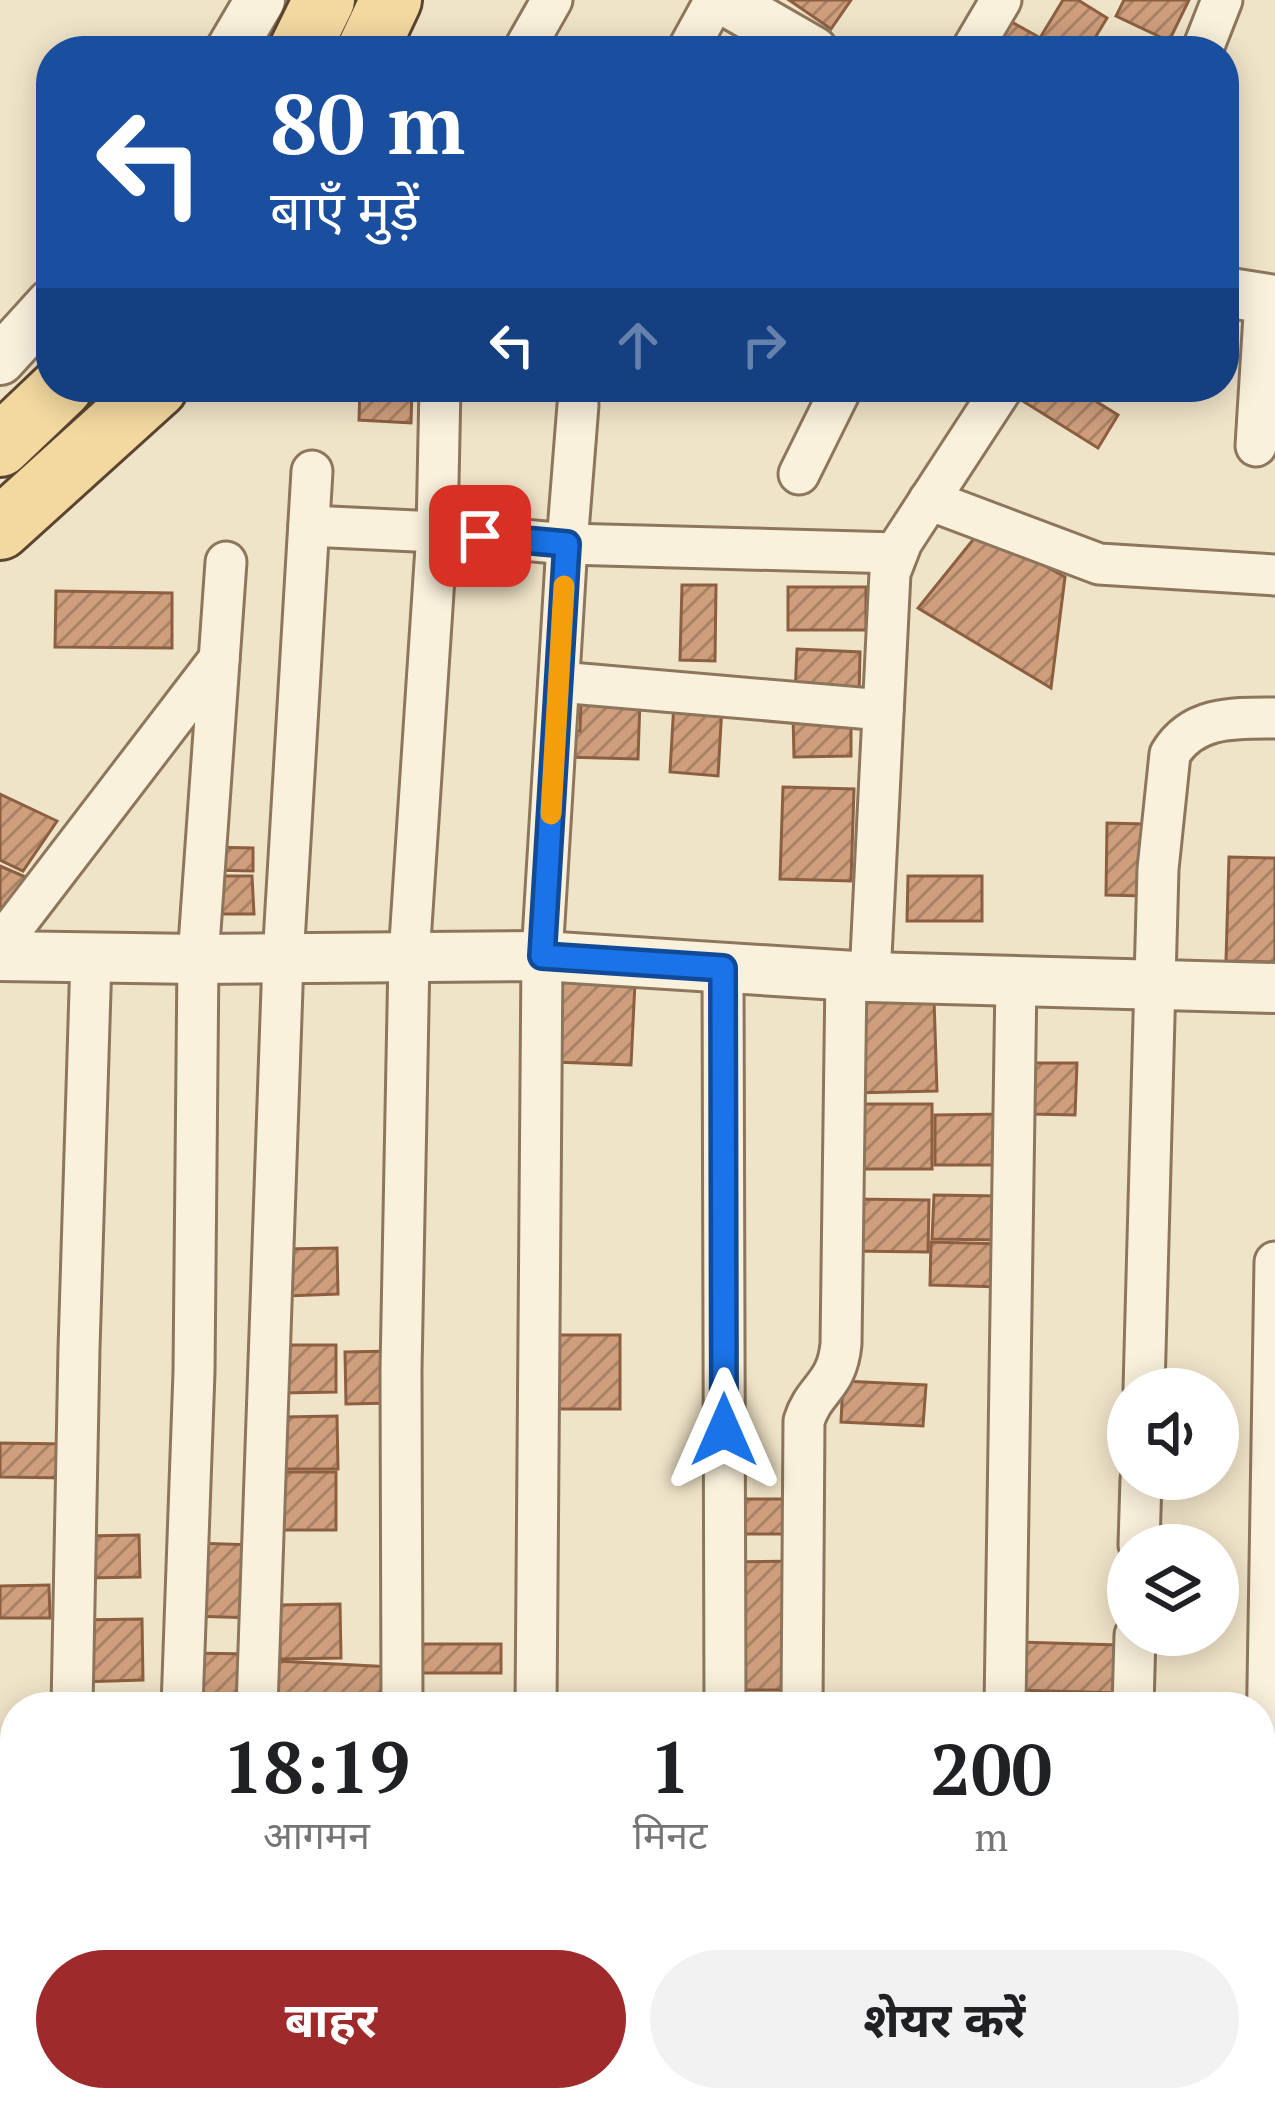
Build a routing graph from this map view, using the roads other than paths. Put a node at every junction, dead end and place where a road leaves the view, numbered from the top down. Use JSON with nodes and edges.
{"nodes":[{"id":1,"x":260,"y":0,"type":"edge"},
{"id":2,"x":324,"y":0,"type":"edge"},
{"id":3,"x":391,"y":0,"type":"edge"},
{"id":4,"x":552,"y":0,"type":"edge"},
{"id":5,"x":719,"y":0,"type":"edge"},
{"id":6,"x":1001,"y":0,"type":"edge"},
{"id":7,"x":1222,"y":0,"type":"edge"},
{"id":8,"x":239,"y":36,"type":"edge"},
{"id":9,"x":306,"y":36,"type":"edge"},
{"id":10,"x":374,"y":36,"type":"edge"},
{"id":11,"x":532,"y":36,"type":"edge"},
{"id":12,"x":696,"y":36,"type":"edge"},
{"id":13,"x":785,"y":36,"type":"edge"},
{"id":14,"x":979,"y":36,"type":"edge"},
{"id":15,"x":1208,"y":36,"type":"edge"},
{"id":16,"x":1254,"y":297,"type":"edge"},
{"id":17,"x":36,"y":320,"type":"edge"},
{"id":18,"x":0,"y":360,"type":"edge"},
{"id":19,"x":46,"y":402,"type":"edge"},
{"id":20,"x":141,"y":402,"type":"edge"},
{"id":21,"x":440,"y":402,"type":"edge"},
{"id":22,"x":835,"y":402,"type":"edge"},
{"id":23,"x":993,"y":402,"type":"edge"},
{"id":24,"x":578,"y":405,"type":"dead end"},
{"id":25,"x":0,"y":446,"type":"edge"},
{"id":26,"x":1256,"y":446,"type":"dead end"},
{"id":27,"x":312,"y":471,"type":"dead end"},
{"id":28,"x":799,"y":474,"type":"dead end"},
{"id":29,"x":929,"y":500,"type":"junction"},
{"id":30,"x":309,"y":526,"type":"junction"},
{"id":31,"x":0,"y":530,"type":"edge"},
{"id":32,"x":437,"y":532,"type":"junction"},
{"id":33,"x":567,"y":544,"type":"junction"},
{"id":34,"x":897,"y":553,"type":"junction"},
{"id":35,"x":226,"y":562,"type":"dead end"},
{"id":36,"x":1275,"y":575,"type":"edge"},
{"id":37,"x":219,"y":659,"type":"junction"},
{"id":38,"x":559,"y":682,"type":"junction"},
{"id":39,"x":884,"y":710,"type":"junction"},
{"id":40,"x":1275,"y":718,"type":"edge"},
{"id":41,"x":0,"y":945,"type":"edge"},
{"id":42,"x":0,"y":956,"type":"edge"},
{"id":43,"x":542,"y":956,"type":"junction"},
{"id":44,"x":410,"y":957,"type":"junction"},
{"id":45,"x":91,"y":958,"type":"junction"},
{"id":46,"x":198,"y":959,"type":"junction"},
{"id":47,"x":283,"y":959,"type":"junction"},
{"id":48,"x":723,"y":968,"type":"junction"},
{"id":49,"x":858,"y":976,"type":"junction"},
{"id":50,"x":1016,"y":979,"type":"junction"},
{"id":51,"x":1156,"y":985,"type":"junction"},
{"id":52,"x":1275,"y":988,"type":"edge"},
{"id":53,"x":1275,"y":1262,"type":"edge"},
{"id":54,"x":1145,"y":1368,"type":"edge"},
{"id":55,"x":1134,"y":1656,"type":"edge"},
{"id":56,"x":73,"y":1692,"type":"edge"},
{"id":57,"x":183,"y":1692,"type":"edge"},
{"id":58,"x":258,"y":1692,"type":"edge"},
{"id":59,"x":402,"y":1692,"type":"edge"},
{"id":60,"x":536,"y":1692,"type":"edge"},
{"id":61,"x":725,"y":1692,"type":"edge"},
{"id":62,"x":802,"y":1692,"type":"edge"},
{"id":63,"x":1005,"y":1692,"type":"edge"},
{"id":64,"x":1133,"y":1692,"type":"edge"},
{"id":65,"x":1268,"y":1692,"type":"edge"}],
"edges":[{"from":1,"to":8,"type":"street"},
{"from":2,"to":9,"type":"main road"},
{"from":3,"to":10,"type":"main road"},
{"from":4,"to":11,"type":"street"},
{"from":5,"to":12,"type":"street"},
{"from":5,"to":13,"type":"street"},
{"from":6,"to":14,"type":"street"},
{"from":7,"to":15,"type":"street"},
{"from":16,"to":26,"type":"street"},
{"from":17,"to":18,"type":"street"},
{"from":19,"to":25,"type":"main road"},
{"from":20,"to":31,"type":"main road"},
{"from":21,"to":32,"type":"street"},
{"from":22,"to":28,"type":"street"},
{"from":23,"to":29,"type":"street"},
{"from":24,"to":33,"type":"street"},
{"from":27,"to":30,"type":"street"},
{"from":29,"to":34,"type":"street"},
{"from":29,"to":36,"type":"street"},
{"from":30,"to":32,"type":"street"},
{"from":30,"to":47,"type":"street"},
{"from":32,"to":33,"type":"street"},
{"from":32,"to":44,"type":"street"},
{"from":33,"to":34,"type":"street"},
{"from":33,"to":38,"type":"street"},
{"from":34,"to":39,"type":"street"},
{"from":35,"to":37,"type":"street"},
{"from":37,"to":41,"type":"street"},
{"from":37,"to":46,"type":"street"},
{"from":38,"to":39,"type":"street"},
{"from":38,"to":43,"type":"street"},
{"from":39,"to":49,"type":"street"},
{"from":40,"to":51,"type":"street"},
{"from":42,"to":45,"type":"street"},
{"from":43,"to":44,"type":"street"},
{"from":43,"to":48,"type":"street"},
{"from":43,"to":60,"type":"street"},
{"from":44,"to":47,"type":"street"},
{"from":44,"to":59,"type":"street"},
{"from":45,"to":46,"type":"street"},
{"from":45,"to":56,"type":"street"},
{"from":46,"to":47,"type":"street"},
{"from":46,"to":57,"type":"street"},
{"from":47,"to":58,"type":"street"},
{"from":48,"to":49,"type":"street"},
{"from":48,"to":61,"type":"street"},
{"from":49,"to":50,"type":"street"},
{"from":49,"to":62,"type":"street"},
{"from":50,"to":51,"type":"street"},
{"from":50,"to":63,"type":"street"},
{"from":51,"to":52,"type":"street"},
{"from":51,"to":54,"type":"street"},
{"from":53,"to":65,"type":"street"},
{"from":55,"to":64,"type":"street"}]}
